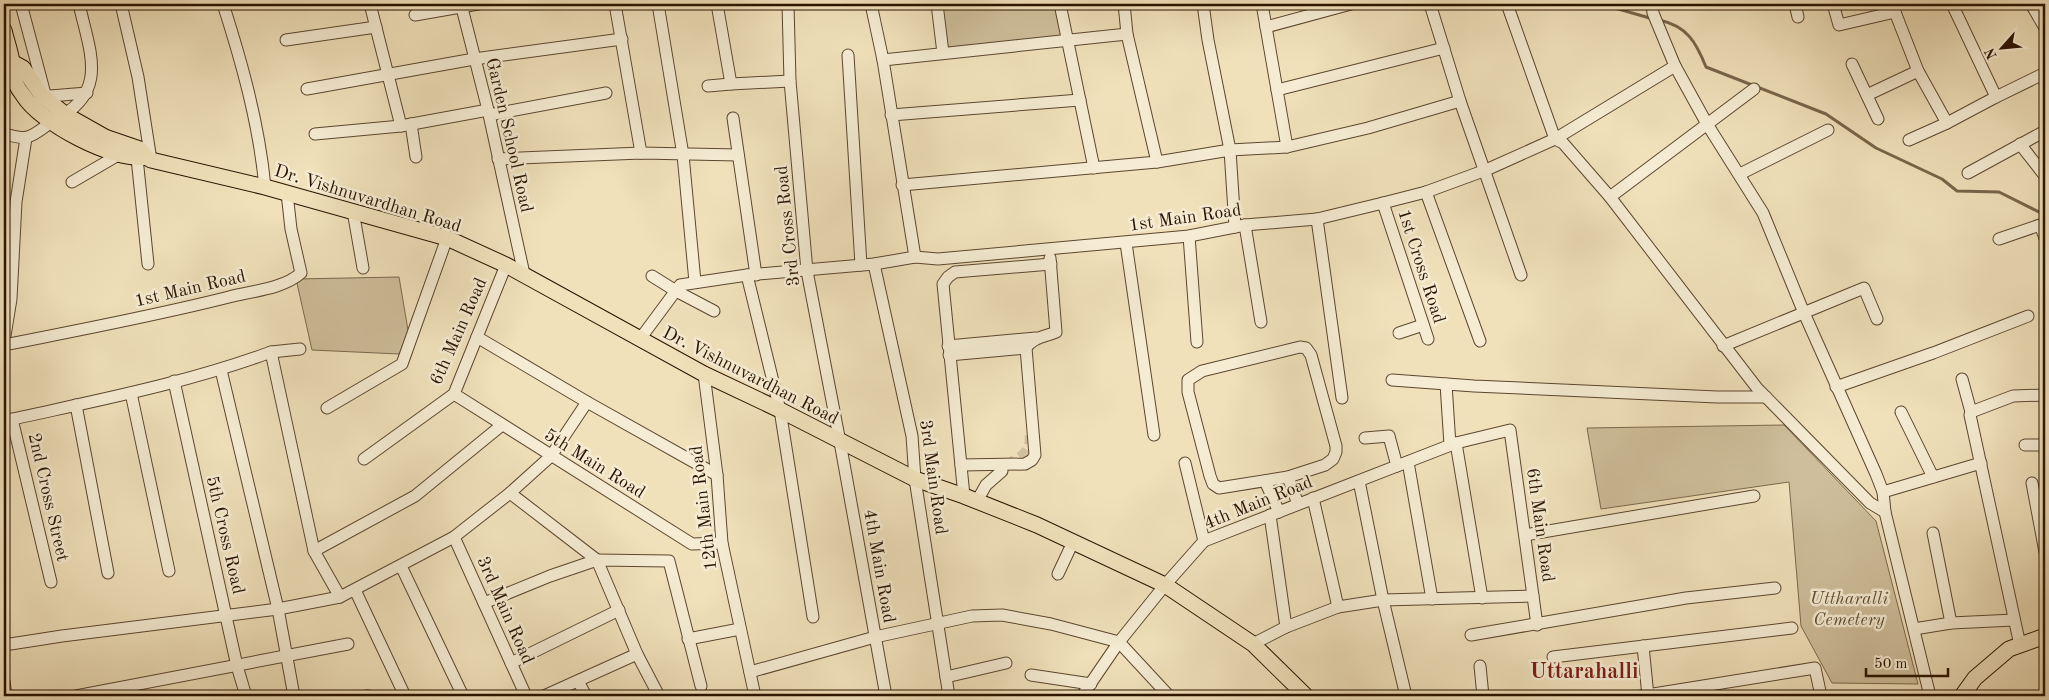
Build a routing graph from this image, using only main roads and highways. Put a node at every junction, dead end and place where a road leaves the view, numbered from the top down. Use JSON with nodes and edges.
{"nodes":[{"id":1,"x":5,"y":39,"type":"edge"},
{"id":2,"x":12,"y":62,"type":"junction"},
{"id":3,"x":145,"y":158,"type":"junction"},
{"id":4,"x":2045,"y":636,"type":"edge"},
{"id":5,"x":1298,"y":694,"type":"edge"},
{"id":6,"x":1962,"y":696,"type":"edge"}],
"edges":[{"from":1,"to":2,"type":"main road","name":"Dr. Vishnuvardhan Road"},
{"from":2,"to":3,"type":"main road","name":"Dr. Vishnuvardhan Road"},
{"from":2,"to":3,"type":"main road","name":"Dr. Vishnuvardhan Road"},
{"from":3,"to":5,"type":"main road","name":"Dr. Vishnuvardhan Road"},
{"from":4,"to":6,"type":"main road"}]}
